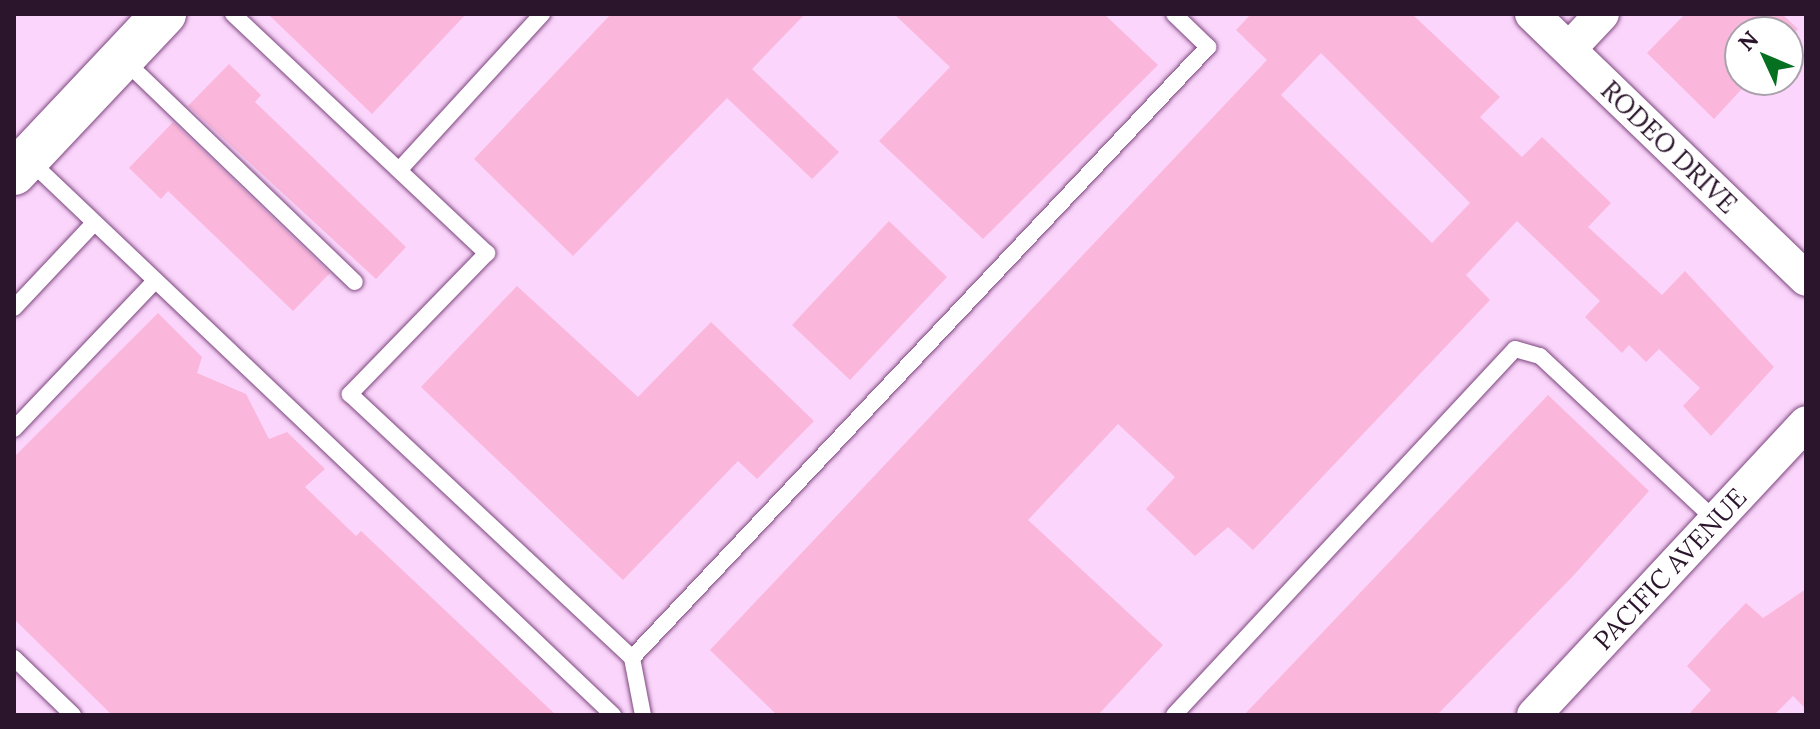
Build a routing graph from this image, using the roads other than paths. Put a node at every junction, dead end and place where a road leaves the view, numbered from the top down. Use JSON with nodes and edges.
{"nodes":[{"id":1,"x":164,"y":14,"type":"edge"},
{"id":2,"x":233,"y":14,"type":"edge"},
{"id":3,"x":542,"y":14,"type":"edge"},
{"id":4,"x":1174,"y":14,"type":"edge"},
{"id":5,"x":1532,"y":14,"type":"edge"},
{"id":6,"x":1602,"y":14,"type":"edge"},
{"id":7,"x":1569,"y":49,"type":"junction"},
{"id":8,"x":122,"y":58,"type":"junction"},
{"id":9,"x":21,"y":166,"type":"edge"},
{"id":10,"x":401,"y":168,"type":"junction"},
{"id":11,"x":94,"y":223,"type":"junction"},
{"id":12,"x":1806,"y":279,"type":"edge"},
{"id":13,"x":155,"y":281,"type":"junction"},
{"id":14,"x":355,"y":282,"type":"dead end"},
{"id":15,"x":14,"y":308,"type":"edge"},
{"id":16,"x":1806,"y":423,"type":"edge"},
{"id":17,"x":14,"y":429,"type":"edge"},
{"id":18,"x":1715,"y":520,"type":"junction"},
{"id":19,"x":14,"y":658,"type":"edge"},
{"id":20,"x":632,"y":658,"type":"junction"},
{"id":21,"x":73,"y":715,"type":"edge"},
{"id":22,"x":613,"y":715,"type":"edge"},
{"id":23,"x":643,"y":715,"type":"edge"},
{"id":24,"x":1174,"y":715,"type":"edge"},
{"id":25,"x":1534,"y":715,"type":"edge"}],
"edges":[{"from":1,"to":8,"type":"street"},
{"from":2,"to":10,"type":"lane"},
{"from":3,"to":10,"type":"lane"},
{"from":4,"to":20,"type":"lane"},
{"from":5,"to":7,"type":"street","name":"RODEO DRIVE"},
{"from":6,"to":7,"type":"street"},
{"from":7,"to":12,"type":"street","name":"RODEO DRIVE"},
{"from":8,"to":9,"type":"street"},
{"from":8,"to":14,"type":"lane"},
{"from":9,"to":11,"type":"lane"},
{"from":10,"to":20,"type":"lane"},
{"from":11,"to":13,"type":"lane"},
{"from":11,"to":15,"type":"lane"},
{"from":13,"to":17,"type":"lane"},
{"from":13,"to":22,"type":"lane"},
{"from":16,"to":18,"type":"street","name":"PACIFIC AVENUE"},
{"from":18,"to":24,"type":"lane"},
{"from":18,"to":25,"type":"street","name":"PACIFIC AVENUE"},
{"from":19,"to":21,"type":"lane"},
{"from":20,"to":23,"type":"lane"}]}
